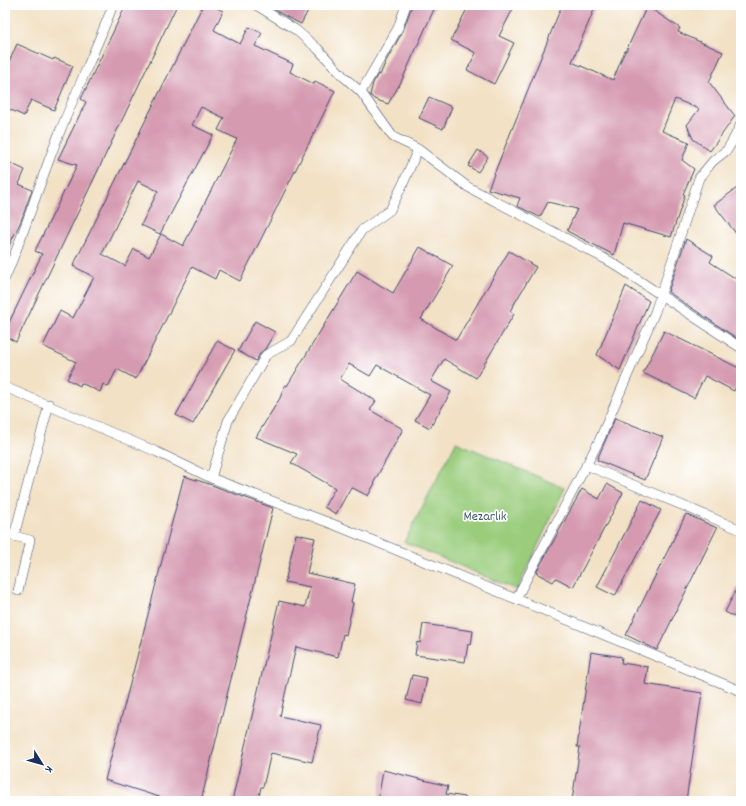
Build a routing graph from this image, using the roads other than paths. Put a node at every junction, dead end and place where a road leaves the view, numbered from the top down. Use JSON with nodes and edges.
{"nodes":[{"id":1,"x":113,"y":5,"type":"edge"},
{"id":2,"x":256,"y":5,"type":"edge"},
{"id":3,"x":406,"y":5,"type":"edge"},
{"id":4,"x":361,"y":92,"type":"junction"},
{"id":5,"x":741,"y":124,"type":"edge"},
{"id":6,"x":418,"y":149,"type":"junction"},
{"id":7,"x":5,"y":278,"type":"edge"},
{"id":8,"x":660,"y":295,"type":"junction"},
{"id":9,"x":741,"y":348,"type":"edge"},
{"id":10,"x":5,"y":387,"type":"edge"},
{"id":11,"x":49,"y":404,"type":"junction"},
{"id":12,"x":586,"y":465,"type":"junction"},
{"id":13,"x":211,"y":478,"type":"junction"},
{"id":14,"x":741,"y":530,"type":"edge"},
{"id":15,"x":5,"y":534,"type":"edge"},
{"id":16,"x":14,"y":536,"type":"junction"},
{"id":17,"x":18,"y":591,"type":"dead end"},
{"id":18,"x":516,"y":599,"type":"junction"},
{"id":19,"x":741,"y":691,"type":"edge"}],
"edges":[{"from":1,"to":7,"type":"street"},
{"from":2,"to":4,"type":"street"},
{"from":3,"to":4,"type":"street"},
{"from":4,"to":6,"type":"street"},
{"from":5,"to":8,"type":"street"},
{"from":6,"to":8,"type":"street"},
{"from":6,"to":13,"type":"street"},
{"from":8,"to":9,"type":"street"},
{"from":8,"to":12,"type":"street"},
{"from":10,"to":11,"type":"street"},
{"from":11,"to":13,"type":"street"},
{"from":11,"to":16,"type":"street"},
{"from":12,"to":14,"type":"street"},
{"from":12,"to":18,"type":"street"},
{"from":13,"to":18,"type":"street"},
{"from":15,"to":16,"type":"street"},
{"from":16,"to":17,"type":"street"},
{"from":18,"to":19,"type":"street"}]}
